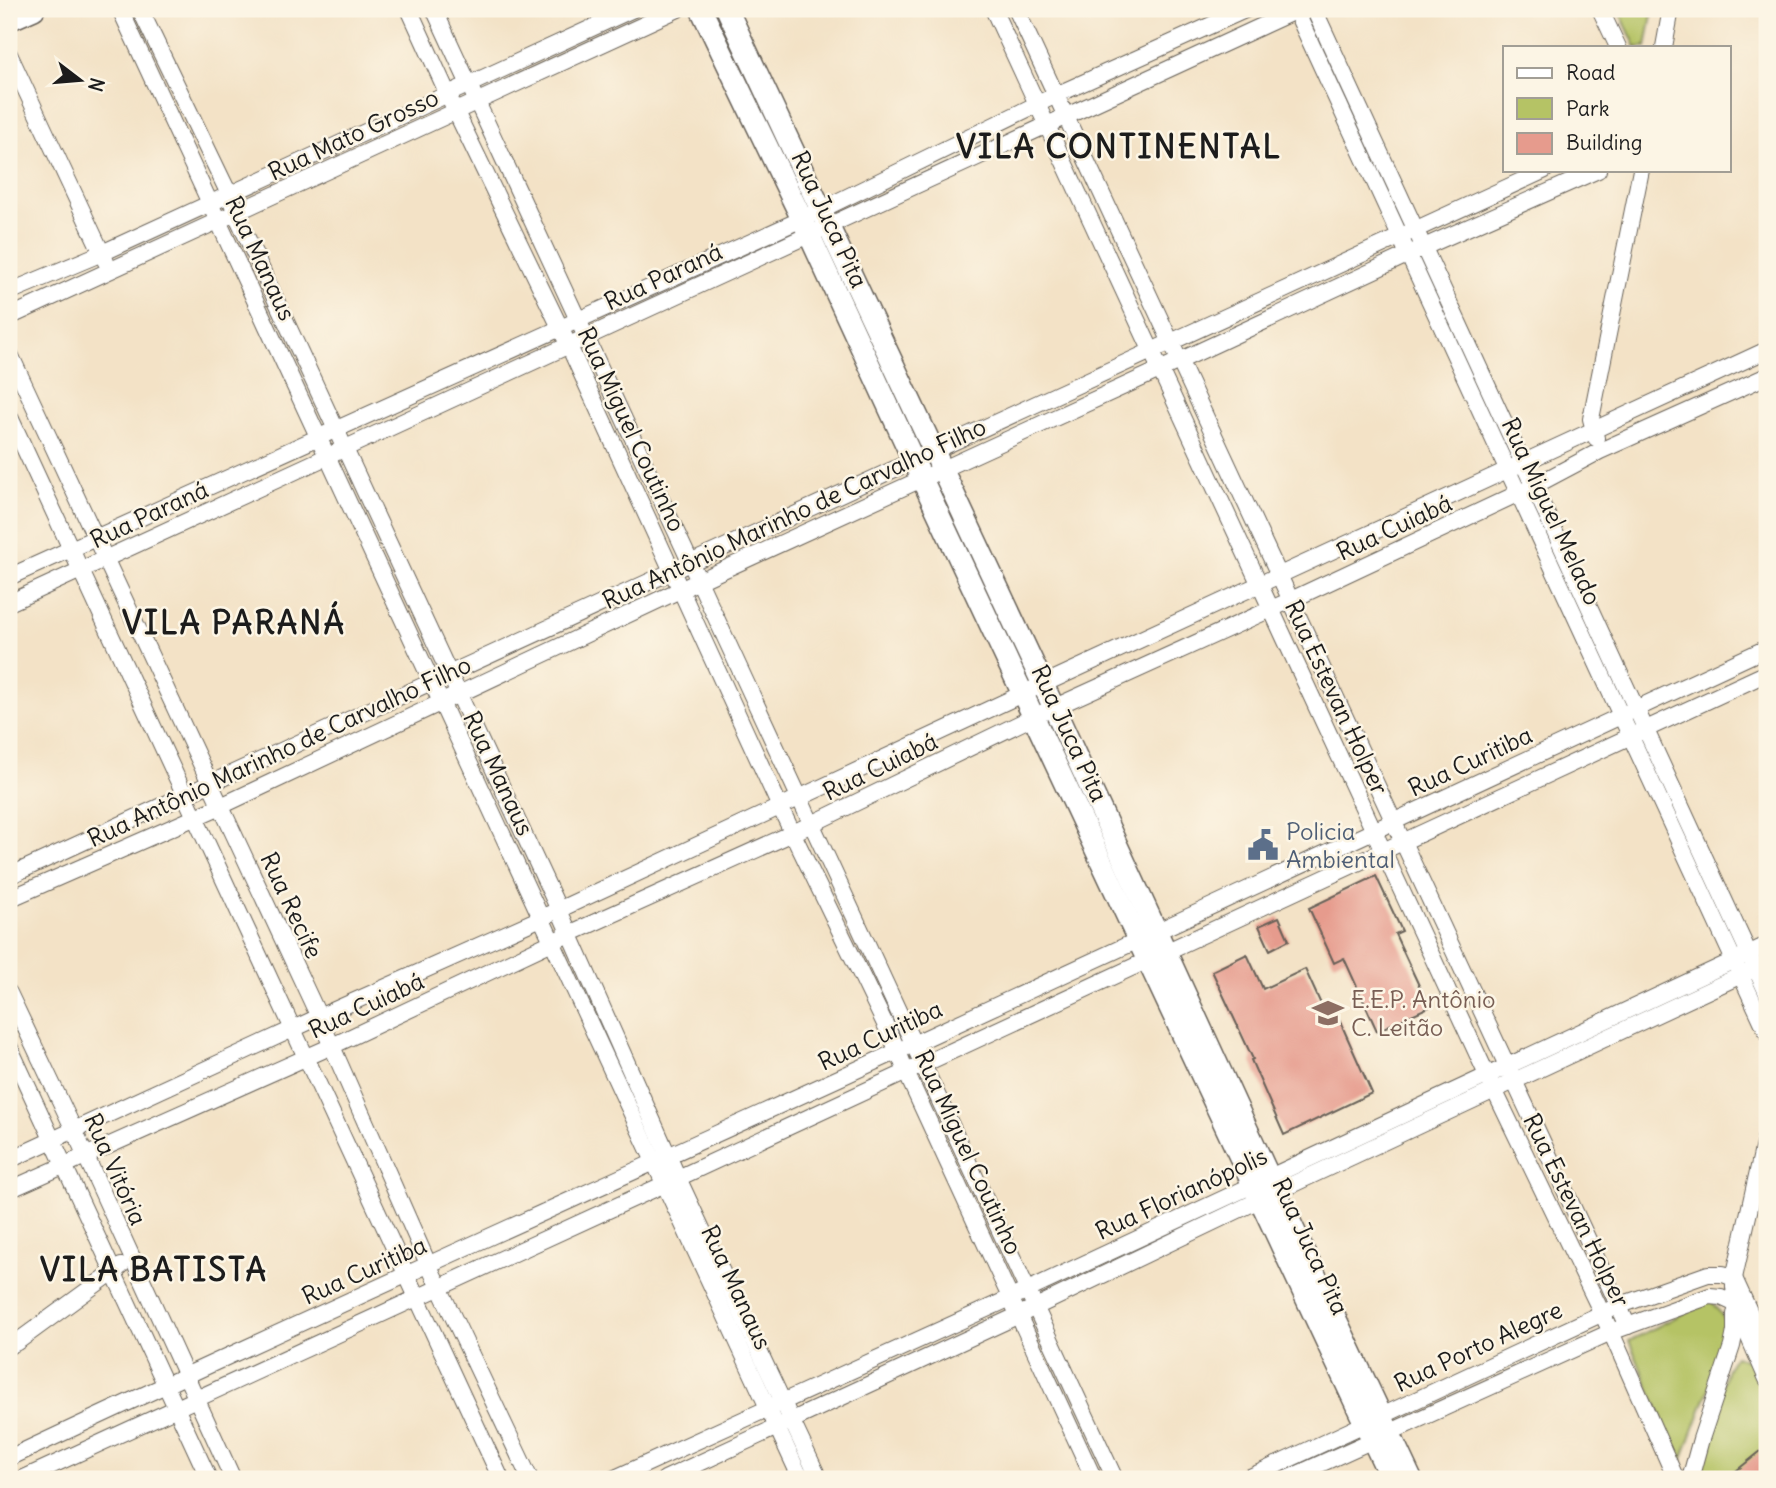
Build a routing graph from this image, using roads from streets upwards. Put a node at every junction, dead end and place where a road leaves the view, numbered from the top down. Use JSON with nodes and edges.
{"nodes":[{"id":1,"x":34,"y":9,"type":"edge"},
{"id":2,"x":120,"y":9,"type":"edge"},
{"id":3,"x":140,"y":9,"type":"edge"},
{"id":4,"x":409,"y":9,"type":"edge"},
{"id":5,"x":434,"y":9,"type":"edge"},
{"id":6,"x":633,"y":9,"type":"edge"},
{"id":7,"x":678,"y":9,"type":"edge"},
{"id":8,"x":701,"y":9,"type":"edge"},
{"id":9,"x":726,"y":9,"type":"edge"},
{"id":10,"x":993,"y":9,"type":"edge"},
{"id":11,"x":1016,"y":9,"type":"edge"},
{"id":12,"x":1247,"y":9,"type":"edge"},
{"id":13,"x":1297,"y":9,"type":"edge"},
{"id":14,"x":1314,"y":9,"type":"edge"},
{"id":15,"x":1600,"y":9,"type":"edge"},
{"id":16,"x":1671,"y":9,"type":"edge"},
{"id":17,"x":9,"y":20,"type":"edge"},
{"id":18,"x":1618,"y":46,"type":"edge"},
{"id":19,"x":1664,"y":46,"type":"edge"},
{"id":20,"x":9,"y":54,"type":"edge"},
{"id":21,"x":469,"y":83,"type":"junction"},
{"id":22,"x":448,"y":93,"type":"junction"},
{"id":23,"x":1056,"y":95,"type":"junction"},
{"id":24,"x":477,"y":102,"type":"junction"},
{"id":25,"x":1037,"y":104,"type":"junction"},
{"id":26,"x":456,"y":112,"type":"junction"},
{"id":27,"x":1066,"y":116,"type":"junction"},
{"id":28,"x":1046,"y":125,"type":"junction"},
{"id":29,"x":1541,"y":172,"type":"edge"},
{"id":30,"x":1593,"y":172,"type":"edge"},
{"id":31,"x":1641,"y":172,"type":"edge"},
{"id":32,"x":229,"y":194,"type":"junction"},
{"id":33,"x":210,"y":203,"type":"junction"},
{"id":34,"x":236,"y":214,"type":"junction"},
{"id":35,"x":219,"y":221,"type":"junction"},
{"id":36,"x":814,"y":222,"type":"junction"},
{"id":37,"x":1416,"y":229,"type":"junction"},
{"id":38,"x":1400,"y":236,"type":"junction"},
{"id":39,"x":1424,"y":247,"type":"junction"},
{"id":40,"x":102,"y":253,"type":"junction"},
{"id":41,"x":1408,"y":254,"type":"junction"},
{"id":42,"x":110,"y":270,"type":"junction"},
{"id":43,"x":9,"y":292,"type":"edge"},
{"id":44,"x":9,"y":317,"type":"edge"},
{"id":45,"x":578,"y":320,"type":"junction"},
{"id":46,"x":559,"y":328,"type":"junction"},
{"id":47,"x":586,"y":336,"type":"junction"},
{"id":48,"x":1170,"y":342,"type":"junction"},
{"id":49,"x":568,"y":344,"type":"junction"},
{"id":50,"x":1151,"y":351,"type":"junction"},
{"id":51,"x":9,"y":352,"type":"edge"},
{"id":52,"x":1760,"y":353,"type":"edge"},
{"id":53,"x":1180,"y":361,"type":"junction"},
{"id":54,"x":1160,"y":370,"type":"junction"},
{"id":55,"x":1766,"y":380,"type":"edge"},
{"id":56,"x":9,"y":415,"type":"edge"},
{"id":57,"x":337,"y":429,"type":"junction"},
{"id":58,"x":1594,"y":430,"type":"junction"},
{"id":59,"x":319,"y":438,"type":"junction"},
{"id":60,"x":346,"y":448,"type":"junction"},
{"id":61,"x":1600,"y":451,"type":"junction"},
{"id":62,"x":328,"y":457,"type":"junction"},
{"id":63,"x":1523,"y":462,"type":"junction"},
{"id":64,"x":927,"y":465,"type":"junction"},
{"id":65,"x":1507,"y":470,"type":"junction"},
{"id":66,"x":1534,"y":486,"type":"junction"},
{"id":67,"x":1518,"y":494,"type":"junction"},
{"id":68,"x":95,"y":537,"type":"junction"},
{"id":69,"x":71,"y":548,"type":"junction"},
{"id":70,"x":106,"y":559,"type":"junction"},
{"id":71,"x":691,"y":562,"type":"junction"},
{"id":72,"x":81,"y":570,"type":"junction"},
{"id":73,"x":672,"y":571,"type":"junction"},
{"id":74,"x":1279,"y":575,"type":"junction"},
{"id":75,"x":9,"y":577,"type":"edge"},
{"id":76,"x":699,"y":581,"type":"junction"},
{"id":77,"x":1259,"y":584,"type":"junction"},
{"id":78,"x":682,"y":589,"type":"junction"},
{"id":79,"x":1290,"y":600,"type":"junction"},
{"id":80,"x":9,"y":603,"type":"edge"},
{"id":81,"x":1271,"y":609,"type":"junction"},
{"id":82,"x":1767,"y":648,"type":"edge"},
{"id":83,"x":1767,"y":673,"type":"edge"},
{"id":84,"x":449,"y":674,"type":"junction"},
{"id":85,"x":432,"y":682,"type":"junction"},
{"id":86,"x":1042,"y":684,"type":"junction"},
{"id":87,"x":1022,"y":694,"type":"junction"},
{"id":88,"x":458,"y":695,"type":"junction"},
{"id":89,"x":442,"y":702,"type":"junction"},
{"id":90,"x":1054,"y":708,"type":"junction"},
{"id":91,"x":1629,"y":712,"type":"junction"},
{"id":92,"x":1033,"y":717,"type":"junction"},
{"id":93,"x":1646,"y":729,"type":"junction"},
{"id":94,"x":1630,"y":736,"type":"junction"},
{"id":95,"x":210,"y":783,"type":"junction"},
{"id":96,"x":185,"y":795,"type":"junction"},
{"id":97,"x":799,"y":798,"type":"junction"},
{"id":98,"x":221,"y":806,"type":"junction"},
{"id":99,"x":780,"y":807,"type":"junction"},
{"id":100,"x":195,"y":818,"type":"junction"},
{"id":101,"x":1394,"y":822,"type":"junction"},
{"id":102,"x":812,"y":824,"type":"junction"},
{"id":103,"x":1374,"y":831,"type":"junction"},
{"id":104,"x":793,"y":833,"type":"junction"},
{"id":105,"x":1402,"y":841,"type":"junction"},
{"id":106,"x":1382,"y":850,"type":"junction"},
{"id":107,"x":9,"y":876,"type":"edge"},
{"id":108,"x":9,"y":898,"type":"edge"},
{"id":109,"x":559,"y":910,"type":"junction"},
{"id":110,"x":541,"y":918,"type":"junction"},
{"id":111,"x":569,"y":934,"type":"junction"},
{"id":112,"x":552,"y":942,"type":"junction"},
{"id":113,"x":1767,"y":944,"type":"edge"},
{"id":114,"x":1152,"y":946,"type":"junction"},
{"id":115,"x":1749,"y":964,"type":"edge"},
{"id":116,"x":9,"y":993,"type":"edge"},
{"id":117,"x":1767,"y":993,"type":"edge"},
{"id":118,"x":319,"y":1017,"type":"junction"},
{"id":119,"x":293,"y":1029,"type":"junction"},
{"id":120,"x":1767,"y":1032,"type":"edge"},
{"id":121,"x":914,"y":1044,"type":"junction"},
{"id":122,"x":9,"y":1046,"type":"edge"},
{"id":123,"x":332,"y":1046,"type":"junction"},
{"id":124,"x":898,"y":1051,"type":"junction"},
{"id":125,"x":306,"y":1058,"type":"junction"},
{"id":126,"x":923,"y":1064,"type":"junction"},
{"id":127,"x":906,"y":1072,"type":"junction"},
{"id":128,"x":1510,"y":1074,"type":"junction"},
{"id":129,"x":1490,"y":1083,"type":"junction"},
{"id":130,"x":629,"y":1087,"type":"junction"},
{"id":131,"x":74,"y":1130,"type":"junction"},
{"id":132,"x":1767,"y":1131,"type":"edge"},
{"id":133,"x":52,"y":1140,"type":"junction"},
{"id":134,"x":85,"y":1156,"type":"junction"},
{"id":135,"x":662,"y":1159,"type":"junction"},
{"id":136,"x":9,"y":1160,"type":"edge"},
{"id":137,"x":64,"y":1165,"type":"junction"},
{"id":138,"x":671,"y":1181,"type":"junction"},
{"id":139,"x":1264,"y":1188,"type":"junction"},
{"id":140,"x":9,"y":1190,"type":"edge"},
{"id":141,"x":131,"y":1257,"type":"junction"},
{"id":142,"x":429,"y":1266,"type":"junction"},
{"id":143,"x":113,"y":1273,"type":"junction"},
{"id":144,"x":407,"y":1275,"type":"junction"},
{"id":145,"x":1734,"y":1278,"type":"junction"},
{"id":146,"x":440,"y":1287,"type":"junction"},
{"id":147,"x":1028,"y":1290,"type":"junction"},
{"id":148,"x":417,"y":1297,"type":"junction"},
{"id":149,"x":1011,"y":1298,"type":"junction"},
{"id":150,"x":1734,"y":1303,"type":"junction"},
{"id":151,"x":1618,"y":1306,"type":"junction"},
{"id":152,"x":1035,"y":1307,"type":"junction"},
{"id":153,"x":1602,"y":1313,"type":"junction"},
{"id":154,"x":1019,"y":1315,"type":"junction"},
{"id":155,"x":1628,"y":1325,"type":"junction"},
{"id":156,"x":1611,"y":1332,"type":"junction"},
{"id":157,"x":9,"y":1346,"type":"edge"},
{"id":158,"x":1767,"y":1350,"type":"edge"},
{"id":159,"x":184,"y":1375,"type":"junction"},
{"id":160,"x":1767,"y":1379,"type":"edge"},
{"id":161,"x":165,"y":1384,"type":"junction"},
{"id":162,"x":196,"y":1400,"type":"junction"},
{"id":163,"x":775,"y":1405,"type":"junction"},
{"id":164,"x":177,"y":1409,"type":"junction"},
{"id":165,"x":784,"y":1423,"type":"junction"},
{"id":166,"x":1377,"y":1428,"type":"junction"},
{"id":167,"x":9,"y":1458,"type":"edge"},
{"id":168,"x":22,"y":1479,"type":"edge"},
{"id":169,"x":209,"y":1479,"type":"edge"},
{"id":170,"x":233,"y":1479,"type":"edge"},
{"id":171,"x":501,"y":1479,"type":"edge"},
{"id":172,"x":530,"y":1479,"type":"edge"},
{"id":173,"x":613,"y":1479,"type":"edge"},
{"id":174,"x":665,"y":1479,"type":"edge"},
{"id":175,"x":801,"y":1479,"type":"edge"},
{"id":176,"x":819,"y":1479,"type":"edge"},
{"id":177,"x":1094,"y":1479,"type":"edge"},
{"id":178,"x":1115,"y":1479,"type":"edge"},
{"id":179,"x":1246,"y":1479,"type":"edge"},
{"id":180,"x":1287,"y":1479,"type":"edge"},
{"id":181,"x":1391,"y":1479,"type":"edge"},
{"id":182,"x":1411,"y":1479,"type":"edge"},
{"id":183,"x":1676,"y":1479,"type":"edge"},
{"id":184,"x":1690,"y":1479,"type":"edge"}],
"edges":[{"from":1,"to":17,"type":"street"},
{"from":2,"to":33,"type":"street","name":"Rua Manaus"},
{"from":3,"to":32,"type":"street","name":"Rua Manaus"},
{"from":4,"to":22,"type":"street","name":"Rua Miguel Coutinho"},
{"from":5,"to":21,"type":"street","name":"Rua Miguel Coutinho"},
{"from":6,"to":21,"type":"street","name":"Rua Mato Grosso"},
{"from":7,"to":24,"type":"street","name":"Rua Mato Grosso"},
{"from":8,"to":36,"type":"street","name":"Rua Juca Pita"},
{"from":9,"to":36,"type":"street","name":"Rua Juca Pita"},
{"from":10,"to":25,"type":"street","name":"Rua Estevan Holper"},
{"from":11,"to":23,"type":"street","name":"Rua Estevan Holper"},
{"from":12,"to":23,"type":"street","name":"Rua Paraná"},
{"from":13,"to":27,"type":"street","name":"Rua Paraná"},
{"from":13,"to":38,"type":"street","name":"Rua Miguel Melado"},
{"from":14,"to":37,"type":"street","name":"Rua Miguel Melado"},
{"from":15,"to":18,"type":"street"},
{"from":16,"to":19,"type":"street"},
{"from":20,"to":40,"type":"street"},
{"from":21,"to":22,"type":"street","name":"Rua Mato Grosso"},
{"from":21,"to":24,"type":"street","name":"Rua Miguel Coutinho"},
{"from":22,"to":26,"type":"street","name":"Rua Miguel Coutinho"},
{"from":22,"to":32,"type":"street","name":"Rua Mato Grosso"},
{"from":23,"to":25,"type":"street","name":"Rua Paraná"},
{"from":23,"to":27,"type":"street","name":"Rua Estevan Holper"},
{"from":24,"to":26,"type":"street","name":"Rua Mato Grosso"},
{"from":24,"to":45,"type":"street","name":"Rua Miguel Coutinho"},
{"from":25,"to":28,"type":"street","name":"Rua Estevan Holper"},
{"from":25,"to":36,"type":"street","name":"Rua Paraná"},
{"from":26,"to":34,"type":"street","name":"Rua Mato Grosso"},
{"from":26,"to":46,"type":"street","name":"Rua Miguel Coutinho"},
{"from":27,"to":28,"type":"street","name":"Rua Paraná"},
{"from":27,"to":48,"type":"street","name":"Rua Estevan Holper"},
{"from":28,"to":36,"type":"street","name":"Rua Paraná"},
{"from":28,"to":50,"type":"street","name":"Rua Estevan Holper"},
{"from":29,"to":37,"type":"street","name":"Rua Antônio Marinho de Carvalho Filho"},
{"from":30,"to":39,"type":"street","name":"Rua Antônio Marinho de Carvalho Filho"},
{"from":31,"to":58,"type":"street"},
{"from":32,"to":33,"type":"street","name":"Rua Mato Grosso"},
{"from":32,"to":34,"type":"street","name":"Rua Manaus"},
{"from":33,"to":35,"type":"street","name":"Rua Manaus"},
{"from":33,"to":40,"type":"street","name":"Rua Mato Grosso"},
{"from":34,"to":35,"type":"street","name":"Rua Mato Grosso"},
{"from":34,"to":57,"type":"street","name":"Rua Manaus"},
{"from":35,"to":42,"type":"street","name":"Rua Mato Grosso"},
{"from":35,"to":59,"type":"street","name":"Rua Manaus"},
{"from":36,"to":45,"type":"street","name":"Rua Paraná"},
{"from":36,"to":47,"type":"street","name":"Rua Paraná"},
{"from":36,"to":64,"type":"street","name":"Rua Juca Pita"},
{"from":37,"to":38,"type":"street","name":"Rua Antônio Marinho de Carvalho Filho"},
{"from":37,"to":39,"type":"street","name":"Rua Miguel Melado"},
{"from":38,"to":41,"type":"street","name":"Rua Miguel Melado"},
{"from":38,"to":48,"type":"street","name":"Rua Antônio Marinho de Carvalho Filho"},
{"from":39,"to":41,"type":"street","name":"Rua Antônio Marinho de Carvalho Filho"},
{"from":39,"to":63,"type":"street","name":"Rua Miguel Melado"},
{"from":40,"to":42,"type":"street"},
{"from":40,"to":43,"type":"street","name":"Rua Mato Grosso"},
{"from":41,"to":53,"type":"street","name":"Rua Antônio Marinho de Carvalho Filho"},
{"from":41,"to":65,"type":"street","name":"Rua Miguel Melado"},
{"from":42,"to":44,"type":"street","name":"Rua Mato Grosso"},
{"from":45,"to":46,"type":"street","name":"Rua Paraná"},
{"from":45,"to":47,"type":"street","name":"Rua Miguel Coutinho"},
{"from":46,"to":49,"type":"street","name":"Rua Miguel Coutinho"},
{"from":46,"to":57,"type":"street","name":"Rua Paraná"},
{"from":47,"to":49,"type":"street","name":"Rua Paraná"},
{"from":47,"to":71,"type":"street","name":"Rua Miguel Coutinho"},
{"from":48,"to":50,"type":"street","name":"Rua Antônio Marinho de Carvalho Filho"},
{"from":48,"to":53,"type":"street","name":"Rua Estevan Holper"},
{"from":49,"to":60,"type":"street","name":"Rua Paraná"},
{"from":49,"to":73,"type":"street","name":"Rua Miguel Coutinho"},
{"from":50,"to":54,"type":"street","name":"Rua Estevan Holper"},
{"from":50,"to":64,"type":"street","name":"Rua Antônio Marinho de Carvalho Filho"},
{"from":51,"to":68,"type":"street","name":"Rua Recife"},
{"from":52,"to":55,"type":"street"},
{"from":52,"to":58,"type":"street","name":"Rua Cuiabá"},
{"from":53,"to":54,"type":"street","name":"Rua Antônio Marinho de Carvalho Filho"},
{"from":53,"to":74,"type":"street","name":"Rua Estevan Holper"},
{"from":54,"to":64,"type":"street","name":"Rua Antônio Marinho de Carvalho Filho"},
{"from":54,"to":77,"type":"street","name":"Rua Estevan Holper"},
{"from":55,"to":61,"type":"street","name":"Rua Cuiabá"},
{"from":56,"to":69,"type":"street"},
{"from":57,"to":59,"type":"street","name":"Rua Paraná"},
{"from":57,"to":60,"type":"street","name":"Rua Manaus"},
{"from":58,"to":61,"type":"street"},
{"from":58,"to":63,"type":"street","name":"Rua Cuiabá"},
{"from":59,"to":62,"type":"street","name":"Rua Manaus"},
{"from":59,"to":68,"type":"street","name":"Rua Paraná"},
{"from":60,"to":62,"type":"street","name":"Rua Paraná"},
{"from":60,"to":84,"type":"street","name":"Rua Manaus"},
{"from":61,"to":66,"type":"street","name":"Rua Cuiabá"},
{"from":62,"to":70,"type":"street","name":"Rua Paraná"},
{"from":62,"to":85,"type":"street","name":"Rua Manaus"},
{"from":63,"to":65,"type":"street","name":"Rua Cuiabá"},
{"from":63,"to":66,"type":"street","name":"Rua Miguel Melado"},
{"from":64,"to":71,"type":"street","name":"Rua Antônio Marinho de Carvalho Filho"},
{"from":64,"to":76,"type":"street","name":"Rua Antônio Marinho de Carvalho Filho"},
{"from":64,"to":86,"type":"street","name":"Rua Juca Pita"},
{"from":64,"to":87,"type":"street","name":"Rua Juca Pita"},
{"from":65,"to":67,"type":"street","name":"Rua Miguel Melado"},
{"from":65,"to":74,"type":"street","name":"Rua Cuiabá"},
{"from":66,"to":67,"type":"street","name":"Rua Cuiabá"},
{"from":66,"to":91,"type":"street","name":"Rua Miguel Melado"},
{"from":67,"to":79,"type":"street","name":"Rua Cuiabá"},
{"from":67,"to":91,"type":"street","name":"Rua Miguel Melado"},
{"from":68,"to":69,"type":"street","name":"Rua Paraná"},
{"from":68,"to":70,"type":"street","name":"Rua Recife"},
{"from":69,"to":72,"type":"street"},
{"from":69,"to":75,"type":"street","name":"Rua Paraná"},
{"from":70,"to":72,"type":"street","name":"Rua Paraná"},
{"from":70,"to":95,"type":"street","name":"Rua Recife"},
{"from":71,"to":73,"type":"street","name":"Rua Antônio Marinho de Carvalho Filho"},
{"from":71,"to":76,"type":"street","name":"Rua Miguel Coutinho"},
{"from":72,"to":80,"type":"street","name":"Rua Paraná"},
{"from":72,"to":96,"type":"street"},
{"from":73,"to":78,"type":"street","name":"Rua Miguel Coutinho"},
{"from":73,"to":84,"type":"street","name":"Rua Antônio Marinho de Carvalho Filho"},
{"from":74,"to":77,"type":"street","name":"Rua Cuiabá"},
{"from":74,"to":79,"type":"street","name":"Rua Estevan Holper"},
{"from":76,"to":78,"type":"street","name":"Rua Antônio Marinho de Carvalho Filho"},
{"from":76,"to":97,"type":"street","name":"Rua Miguel Coutinho"},
{"from":77,"to":81,"type":"street","name":"Rua Estevan Holper"},
{"from":77,"to":86,"type":"street","name":"Rua Cuiabá"},
{"from":78,"to":88,"type":"street","name":"Rua Antônio Marinho de Carvalho Filho"},
{"from":78,"to":99,"type":"street","name":"Rua Miguel Coutinho"},
{"from":79,"to":81,"type":"street","name":"Rua Cuiabá"},
{"from":79,"to":101,"type":"street","name":"Rua Estevan Holper"},
{"from":81,"to":90,"type":"street","name":"Rua Cuiabá"},
{"from":81,"to":103,"type":"street","name":"Rua Estevan Holper"},
{"from":82,"to":91,"type":"street","name":"Rua Curitiba"},
{"from":83,"to":93,"type":"street","name":"Rua Curitiba"},
{"from":84,"to":85,"type":"street","name":"Rua Antônio Marinho de Carvalho Filho"},
{"from":84,"to":88,"type":"street","name":"Rua Manaus"},
{"from":85,"to":89,"type":"street","name":"Rua Manaus"},
{"from":85,"to":95,"type":"street","name":"Rua Antônio Marinho de Carvalho Filho"},
{"from":86,"to":87,"type":"street","name":"Rua Cuiabá"},
{"from":86,"to":90,"type":"street","name":"Rua Juca Pita"},
{"from":87,"to":92,"type":"street","name":"Rua Juca Pita"},
{"from":87,"to":97,"type":"street","name":"Rua Cuiabá"},
{"from":88,"to":89,"type":"street","name":"Rua Antônio Marinho de Carvalho Filho"},
{"from":88,"to":109,"type":"street","name":"Rua Manaus"},
{"from":89,"to":98,"type":"street","name":"Rua Antônio Marinho de Carvalho Filho"},
{"from":89,"to":110,"type":"street","name":"Rua Manaus"},
{"from":90,"to":92,"type":"street","name":"Rua Cuiabá"},
{"from":90,"to":114,"type":"street","name":"Rua Juca Pita"},
{"from":91,"to":93,"type":"street","name":"Rua Miguel Melado"},
{"from":91,"to":94,"type":"street","name":"Rua Miguel Melado"},
{"from":91,"to":101,"type":"street","name":"Rua Curitiba"},
{"from":92,"to":102,"type":"street","name":"Rua Cuiabá"},
{"from":92,"to":114,"type":"street","name":"Rua Juca Pita"},
{"from":93,"to":94,"type":"street","name":"Rua Curitiba"},
{"from":93,"to":115,"type":"street","name":"Rua Miguel Melado"},
{"from":94,"to":105,"type":"street","name":"Rua Curitiba"},
{"from":94,"to":115,"type":"street","name":"Rua Miguel Melado"},
{"from":95,"to":96,"type":"street","name":"Rua Antônio Marinho de Carvalho Filho"},
{"from":95,"to":98,"type":"street","name":"Rua Recife"},
{"from":96,"to":100,"type":"street"},
{"from":96,"to":107,"type":"street","name":"Rua Antônio Marinho de Carvalho Filho"},
{"from":97,"to":99,"type":"street","name":"Rua Cuiabá"},
{"from":97,"to":102,"type":"street","name":"Rua Miguel Coutinho"},
{"from":98,"to":100,"type":"street","name":"Rua Antônio Marinho de Carvalho Filho"},
{"from":98,"to":118,"type":"street","name":"Rua Recife"},
{"from":99,"to":104,"type":"street","name":"Rua Miguel Coutinho"},
{"from":99,"to":109,"type":"street","name":"Rua Cuiabá"},
{"from":100,"to":108,"type":"street","name":"Rua Antônio Marinho de Carvalho Filho"},
{"from":100,"to":119,"type":"street"},
{"from":101,"to":103,"type":"street","name":"Rua Curitiba"},
{"from":101,"to":105,"type":"street","name":"Rua Estevan Holper"},
{"from":102,"to":104,"type":"street","name":"Rua Cuiabá"},
{"from":102,"to":121,"type":"street","name":"Rua Miguel Coutinho"},
{"from":103,"to":106,"type":"street","name":"Rua Estevan Holper"},
{"from":103,"to":114,"type":"street","name":"Rua Curitiba"},
{"from":104,"to":111,"type":"street","name":"Rua Cuiabá"},
{"from":104,"to":124,"type":"street","name":"Rua Miguel Coutinho"},
{"from":105,"to":106,"type":"street","name":"Rua Curitiba"},
{"from":105,"to":128,"type":"street","name":"Rua Estevan Holper"},
{"from":106,"to":114,"type":"street","name":"Rua Curitiba"},
{"from":106,"to":129,"type":"street","name":"Rua Estevan Holper"},
{"from":109,"to":110,"type":"street","name":"Rua Cuiabá"},
{"from":109,"to":111,"type":"street","name":"Rua Manaus"},
{"from":110,"to":112,"type":"street","name":"Rua Manaus"},
{"from":110,"to":118,"type":"street","name":"Rua Cuiabá"},
{"from":111,"to":112,"type":"street","name":"Rua Cuiabá"},
{"from":111,"to":130,"type":"street","name":"Rua Manaus"},
{"from":112,"to":123,"type":"street","name":"Rua Cuiabá"},
{"from":112,"to":130,"type":"street","name":"Rua Manaus"},
{"from":113,"to":115,"type":"street","name":"Rua Florianópolis"},
{"from":114,"to":121,"type":"street","name":"Rua Curitiba"},
{"from":114,"to":126,"type":"street","name":"Rua Curitiba"},
{"from":114,"to":139,"type":"street","name":"Rua Juca Pita"},
{"from":115,"to":117,"type":"street","name":"Rua Miguel Melado"},
{"from":115,"to":120,"type":"street","name":"Rua Miguel Melado"},
{"from":115,"to":128,"type":"street","name":"Rua Florianópolis"},
{"from":116,"to":131,"type":"street","name":"Rua Vitória"},
{"from":118,"to":119,"type":"street","name":"Rua Cuiabá"},
{"from":118,"to":123,"type":"street","name":"Rua Recife"},
{"from":119,"to":125,"type":"street"},
{"from":119,"to":131,"type":"street","name":"Rua Cuiabá"},
{"from":121,"to":124,"type":"street","name":"Rua Curitiba"},
{"from":121,"to":126,"type":"street","name":"Rua Miguel Coutinho"},
{"from":122,"to":133,"type":"street","name":"Rua Vitória"},
{"from":123,"to":125,"type":"street","name":"Rua Cuiabá"},
{"from":123,"to":142,"type":"street","name":"Rua Recife"},
{"from":124,"to":127,"type":"street","name":"Rua Miguel Coutinho"},
{"from":124,"to":135,"type":"street","name":"Rua Curitiba"},
{"from":125,"to":134,"type":"street","name":"Rua Cuiabá"},
{"from":125,"to":144,"type":"street"},
{"from":126,"to":127,"type":"street","name":"Rua Curitiba"},
{"from":126,"to":147,"type":"street","name":"Rua Miguel Coutinho"},
{"from":127,"to":138,"type":"street","name":"Rua Curitiba"},
{"from":127,"to":149,"type":"street","name":"Rua Miguel Coutinho"},
{"from":128,"to":129,"type":"street","name":"Rua Florianópolis"},
{"from":128,"to":151,"type":"street","name":"Rua Estevan Holper"},
{"from":129,"to":139,"type":"street","name":"Rua Florianópolis"},
{"from":129,"to":153,"type":"street","name":"Rua Estevan Holper"},
{"from":130,"to":135,"type":"street","name":"Rua Manaus"},
{"from":131,"to":133,"type":"street","name":"Rua Cuiabá"},
{"from":131,"to":134,"type":"street","name":"Rua Vitória"},
{"from":132,"to":145,"type":"street"},
{"from":133,"to":136,"type":"street","name":"Rua Cuiabá"},
{"from":133,"to":137,"type":"street","name":"Rua Vitória"},
{"from":134,"to":137,"type":"street","name":"Rua Cuiabá"},
{"from":134,"to":141,"type":"street","name":"Rua Vitória"},
{"from":135,"to":138,"type":"street","name":"Rua Manaus"},
{"from":135,"to":142,"type":"street","name":"Rua Curitiba"},
{"from":137,"to":140,"type":"street","name":"Rua Cuiabá"},
{"from":137,"to":143,"type":"street","name":"Rua Vitória"},
{"from":138,"to":146,"type":"street","name":"Rua Curitiba"},
{"from":138,"to":163,"type":"street","name":"Rua Manaus"},
{"from":139,"to":147,"type":"street","name":"Rua Florianópolis"},
{"from":139,"to":152,"type":"street","name":"Rua Florianópolis"},
{"from":139,"to":166,"type":"street","name":"Rua Juca Pita"},
{"from":141,"to":143,"type":"street"},
{"from":141,"to":159,"type":"street","name":"Rua Vitória"},
{"from":142,"to":144,"type":"street","name":"Rua Curitiba"},
{"from":142,"to":146,"type":"street","name":"Rua Recife"},
{"from":143,"to":157,"type":"street"},
{"from":143,"to":161,"type":"street","name":"Rua Vitória"},
{"from":144,"to":148,"type":"street"},
{"from":144,"to":159,"type":"street","name":"Rua Curitiba"},
{"from":145,"to":150,"type":"street"},
{"from":145,"to":151,"type":"street","name":"Rua Porto Alegre"},
{"from":145,"to":158,"type":"street"},
{"from":146,"to":148,"type":"street","name":"Rua Curitiba"},
{"from":146,"to":172,"type":"street","name":"Rua Recife"},
{"from":147,"to":149,"type":"street","name":"Rua Florianópolis"},
{"from":147,"to":152,"type":"street","name":"Rua Miguel Coutinho"},
{"from":148,"to":162,"type":"street","name":"Rua Curitiba"},
{"from":148,"to":171,"type":"street"},
{"from":149,"to":154,"type":"street","name":"Rua Miguel Coutinho"},
{"from":149,"to":163,"type":"street","name":"Rua Florianópolis"},
{"from":150,"to":155,"type":"street","name":"Rua Porto Alegre"},
{"from":150,"to":160,"type":"street"},
{"from":150,"to":184,"type":"street"},
{"from":151,"to":153,"type":"street","name":"Rua Porto Alegre"},
{"from":151,"to":155,"type":"street","name":"Rua Estevan Holper"},
{"from":152,"to":154,"type":"street","name":"Rua Florianópolis"},
{"from":152,"to":178,"type":"street","name":"Rua Miguel Coutinho"},
{"from":153,"to":156,"type":"street","name":"Rua Estevan Holper"},
{"from":153,"to":166,"type":"street","name":"Rua Porto Alegre"},
{"from":154,"to":165,"type":"street","name":"Rua Florianópolis"},
{"from":154,"to":177,"type":"street","name":"Rua Miguel Coutinho"},
{"from":155,"to":156,"type":"street","name":"Rua Porto Alegre"},
{"from":156,"to":166,"type":"street","name":"Rua Porto Alegre"},
{"from":156,"to":183,"type":"street","name":"Rua Estevan Holper"},
{"from":159,"to":161,"type":"street","name":"Rua Curitiba"},
{"from":159,"to":162,"type":"street","name":"Rua Vitória"},
{"from":161,"to":164,"type":"street","name":"Rua Vitória"},
{"from":161,"to":167,"type":"street","name":"Rua Curitiba"},
{"from":162,"to":164,"type":"street","name":"Rua Curitiba"},
{"from":162,"to":170,"type":"street","name":"Rua Vitória"},
{"from":163,"to":165,"type":"street","name":"Rua Manaus"},
{"from":163,"to":173,"type":"street","name":"Rua Florianópolis"},
{"from":164,"to":168,"type":"street","name":"Rua Curitiba"},
{"from":164,"to":169,"type":"street","name":"Rua Vitória"},
{"from":165,"to":174,"type":"street","name":"Rua Florianópolis"},
{"from":165,"to":175,"type":"street","name":"Rua Manaus"},
{"from":165,"to":176,"type":"street","name":"Rua Manaus"},
{"from":166,"to":179,"type":"street","name":"Rua Porto Alegre"},
{"from":166,"to":180,"type":"street","name":"Rua Porto Alegre"},
{"from":166,"to":181,"type":"street","name":"Rua Juca Pita"},
{"from":166,"to":182,"type":"street","name":"Rua Juca Pita"}]}
